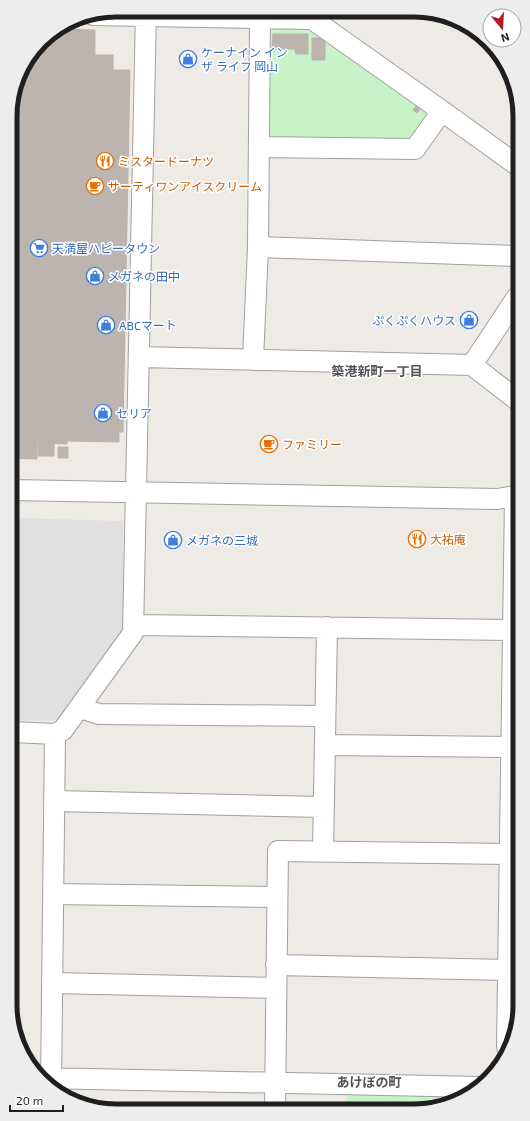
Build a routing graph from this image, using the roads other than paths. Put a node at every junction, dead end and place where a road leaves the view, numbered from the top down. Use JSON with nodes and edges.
{"nodes":[{"id":1,"x":146,"y":17,"type":"edge"},
{"id":2,"x":237,"y":17,"type":"edge"},
{"id":3,"x":278,"y":17,"type":"edge"},
{"id":4,"x":318,"y":17,"type":"edge"},
{"id":5,"x":260,"y":18,"type":"junction"},
{"id":6,"x":442,"y":111,"type":"junction"},
{"id":7,"x":259,"y":147,"type":"junction"},
{"id":8,"x":513,"y":162,"type":"edge"},
{"id":9,"x":258,"y":247,"type":"junction"},
{"id":10,"x":513,"y":256,"type":"edge"},
{"id":11,"x":513,"y":303,"type":"edge"},
{"id":12,"x":139,"y":357,"type":"junction"},
{"id":13,"x":253,"y":360,"type":"junction"},
{"id":14,"x":472,"y":365,"type":"junction"},
{"id":15,"x":513,"y":396,"type":"edge"},
{"id":16,"x":17,"y":490,"type":"edge"},
{"id":17,"x":136,"y":493,"type":"junction"},
{"id":18,"x":513,"y":497,"type":"edge"},
{"id":19,"x":133,"y":625,"type":"junction"},
{"id":20,"x":327,"y":627,"type":"junction"},
{"id":21,"x":513,"y":630,"type":"edge"},
{"id":22,"x":513,"y":700,"type":"edge"},
{"id":23,"x":80,"y":708,"type":"junction"},
{"id":24,"x":325,"y":716,"type":"junction"},
{"id":25,"x":17,"y":732,"type":"edge"},
{"id":26,"x":55,"y":734,"type":"junction"},
{"id":27,"x":325,"y":745,"type":"junction"},
{"id":28,"x":511,"y":747,"type":"junction"},
{"id":29,"x":513,"y":780,"type":"edge"},
{"id":30,"x":54,"y":801,"type":"junction"},
{"id":31,"x":324,"y":807,"type":"junction"},
{"id":32,"x":513,"y":829,"type":"edge"},
{"id":33,"x":323,"y":852,"type":"junction"},
{"id":34,"x":510,"y":854,"type":"junction"},
{"id":35,"x":513,"y":891,"type":"edge"},
{"id":36,"x":53,"y":894,"type":"junction"},
{"id":37,"x":277,"y":897,"type":"junction"},
{"id":38,"x":513,"y":914,"type":"edge"},
{"id":39,"x":276,"y":965,"type":"junction"},
{"id":40,"x":508,"y":970,"type":"junction"},
{"id":41,"x":52,"y":983,"type":"junction"},
{"id":42,"x":276,"y":988,"type":"junction"},
{"id":43,"x":513,"y":988,"type":"edge"},
{"id":44,"x":513,"y":1000,"type":"edge"},
{"id":45,"x":509,"y":1033,"type":"edge"},
{"id":46,"x":48,"y":1077,"type":"edge"},
{"id":47,"x":53,"y":1081,"type":"edge"},
{"id":48,"x":275,"y":1083,"type":"junction"},
{"id":49,"x":469,"y":1087,"type":"edge"},
{"id":50,"x":275,"y":1104,"type":"edge"}],
"edges":[{"from":1,"to":12,"type":"street"},
{"from":2,"to":5,"type":"street"},
{"from":3,"to":5,"type":"street"},
{"from":4,"to":6,"type":"street"},
{"from":5,"to":7,"type":"street"},
{"from":6,"to":7,"type":"street"},
{"from":6,"to":8,"type":"street"},
{"from":7,"to":9,"type":"street"},
{"from":9,"to":10,"type":"street"},
{"from":9,"to":13,"type":"street"},
{"from":11,"to":14,"type":"street"},
{"from":12,"to":13,"type":"street"},
{"from":12,"to":17,"type":"street"},
{"from":13,"to":14,"type":"street"},
{"from":14,"to":15,"type":"street"},
{"from":16,"to":17,"type":"street"},
{"from":17,"to":18,"type":"street"},
{"from":17,"to":19,"type":"street"},
{"from":19,"to":20,"type":"street"},
{"from":19,"to":23,"type":"street"},
{"from":20,"to":21,"type":"street"},
{"from":20,"to":24,"type":"street"},
{"from":22,"to":28,"type":"street"},
{"from":23,"to":24,"type":"street"},
{"from":23,"to":26,"type":"street"},
{"from":24,"to":27,"type":"street"},
{"from":25,"to":26,"type":"street"},
{"from":26,"to":30,"type":"street"},
{"from":27,"to":28,"type":"street"},
{"from":27,"to":31,"type":"street"},
{"from":28,"to":29,"type":"street"},
{"from":30,"to":31,"type":"street"},
{"from":30,"to":36,"type":"street"},
{"from":31,"to":33,"type":"street"},
{"from":32,"to":34,"type":"street"},
{"from":33,"to":34,"type":"street"},
{"from":33,"to":37,"type":"street"},
{"from":34,"to":35,"type":"street"},
{"from":36,"to":37,"type":"street"},
{"from":36,"to":41,"type":"street"},
{"from":37,"to":39,"type":"street"},
{"from":38,"to":40,"type":"street"},
{"from":39,"to":40,"type":"street"},
{"from":39,"to":42,"type":"street"},
{"from":40,"to":43,"type":"street"},
{"from":41,"to":42,"type":"street"},
{"from":41,"to":46,"type":"street"},
{"from":42,"to":48,"type":"street"},
{"from":44,"to":45,"type":"street"},
{"from":47,"to":48,"type":"street"},
{"from":48,"to":49,"type":"street"},
{"from":48,"to":50,"type":"street"}]}
